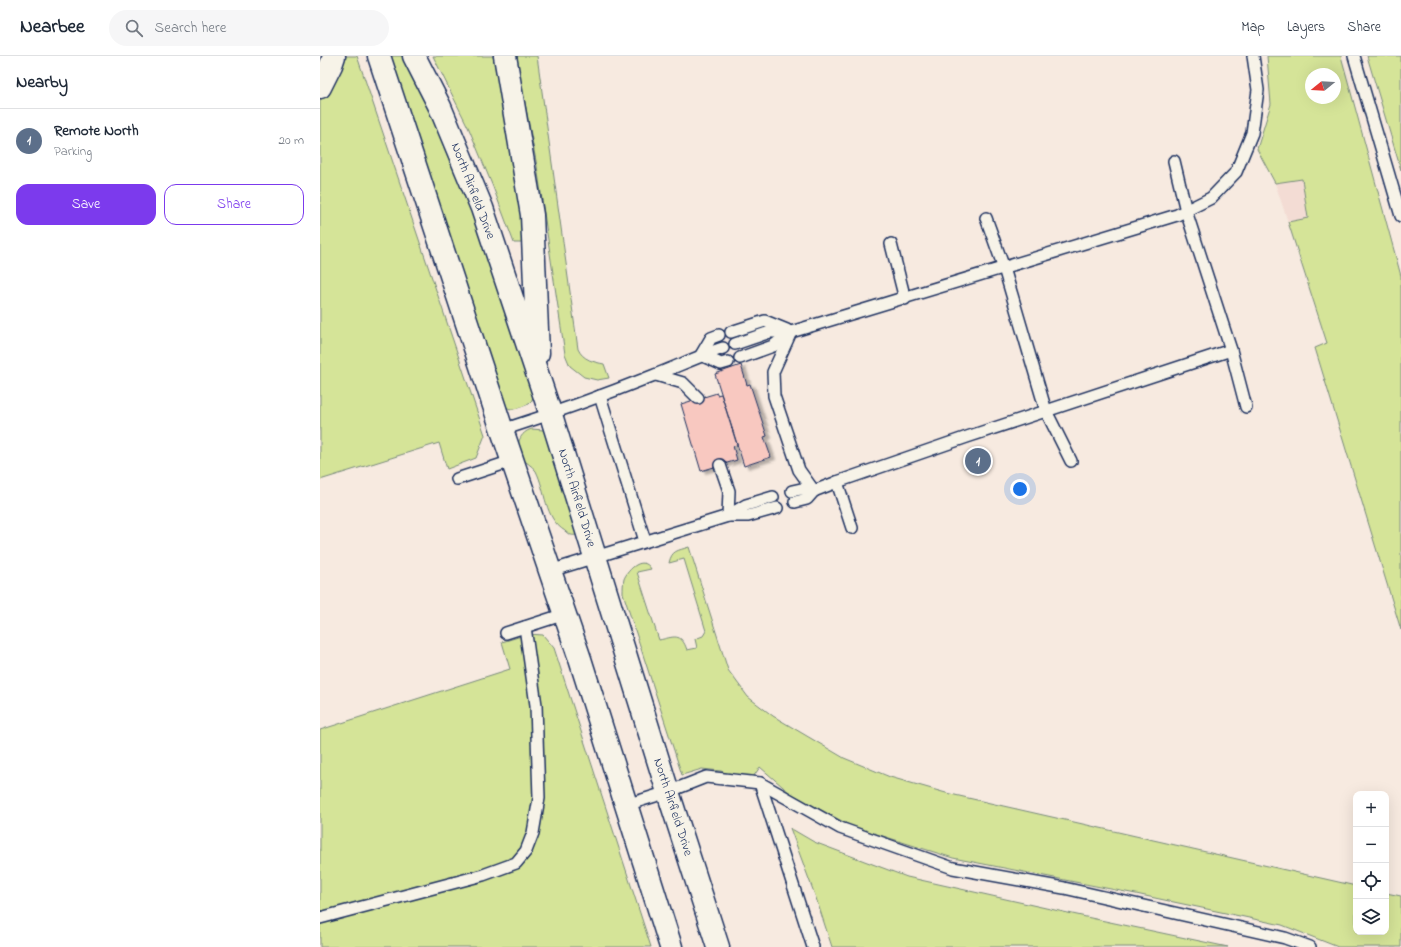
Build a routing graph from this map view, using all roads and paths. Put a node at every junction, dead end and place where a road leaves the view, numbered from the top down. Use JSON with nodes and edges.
{"nodes":[{"id":1,"x":334,"y":56,"type":"edge"},
{"id":2,"x":379,"y":56,"type":"edge"},
{"id":3,"x":414,"y":56,"type":"edge"},
{"id":4,"x":505,"y":56,"type":"edge"},
{"id":5,"x":1253,"y":56,"type":"edge"},
{"id":6,"x":1354,"y":56,"type":"edge"},
{"id":7,"x":320,"y":87,"type":"edge"},
{"id":8,"x":1174,"y":161,"type":"dead end"},
{"id":9,"x":1186,"y":211,"type":"junction"},
{"id":10,"x":1401,"y":216,"type":"edge"},
{"id":11,"x":986,"y":218,"type":"dead end"},
{"id":12,"x":891,"y":244,"type":"dead end"},
{"id":13,"x":1004,"y":268,"type":"junction"},
{"id":14,"x":905,"y":299,"type":"junction"},
{"id":15,"x":731,"y":332,"type":"dead end"},
{"id":16,"x":791,"y":332,"type":"junction"},
{"id":17,"x":719,"y":335,"type":"dead end"},
{"id":18,"x":735,"y":344,"type":"dead end"},
{"id":19,"x":723,"y":348,"type":"dead end"},
{"id":20,"x":1231,"y":350,"type":"junction"},
{"id":21,"x":701,"y":355,"type":"junction"},
{"id":22,"x":740,"y":358,"type":"dead end"},
{"id":23,"x":728,"y":362,"type":"dead end"},
{"id":24,"x":656,"y":375,"type":"junction"},
{"id":25,"x":539,"y":378,"type":"junction"},
{"id":26,"x":600,"y":396,"type":"junction"},
{"id":27,"x":698,"y":398,"type":"dead end"},
{"id":28,"x":1246,"y":407,"type":"dead end"},
{"id":29,"x":1046,"y":411,"type":"junction"},
{"id":30,"x":551,"y":414,"type":"junction"},
{"id":31,"x":502,"y":430,"type":"junction"},
{"id":32,"x":512,"y":461,"type":"junction"},
{"id":33,"x":1070,"y":461,"type":"dead end"},
{"id":34,"x":720,"y":465,"type":"dead end"},
{"id":35,"x":457,"y":479,"type":"dead end"},
{"id":36,"x":838,"y":482,"type":"junction"},
{"id":37,"x":814,"y":491,"type":"junction"},
{"id":38,"x":773,"y":497,"type":"dead end"},
{"id":39,"x":793,"y":497,"type":"dead end"},
{"id":40,"x":777,"y":508,"type":"dead end"},
{"id":41,"x":728,"y":516,"type":"junction"},
{"id":42,"x":852,"y":528,"type":"dead end"},
{"id":43,"x":646,"y":542,"type":"junction"},
{"id":44,"x":595,"y":556,"type":"junction"},
{"id":45,"x":550,"y":571,"type":"junction"},
{"id":46,"x":565,"y":614,"type":"junction"},
{"id":47,"x":525,"y":627,"type":"junction"},
{"id":48,"x":506,"y":633,"type":"dead end"},
{"id":49,"x":760,"y":783,"type":"junction"},
{"id":50,"x":668,"y":792,"type":"junction"},
{"id":51,"x":626,"y":805,"type":"junction"},
{"id":52,"x":320,"y":918,"type":"edge"},
{"id":53,"x":671,"y":947,"type":"edge"},
{"id":54,"x":718,"y":947,"type":"edge"},
{"id":55,"x":813,"y":947,"type":"edge"},
{"id":56,"x":1310,"y":947,"type":"edge"}],
"edges":[{"from":1,"to":7,"type":"main road"},
{"from":2,"to":31,"type":"main road"},
{"from":3,"to":25,"type":"main road","name":"North Airfield Drive"},
{"from":4,"to":25,"type":"main road"},
{"from":5,"to":9,"type":"lane"},
{"from":6,"to":10,"type":"lane"},
{"from":8,"to":9,"type":"lane"},
{"from":9,"to":13,"type":"lane"},
{"from":9,"to":20,"type":"lane"},
{"from":11,"to":13,"type":"lane"},
{"from":12,"to":14,"type":"lane"},
{"from":13,"to":14,"type":"lane"},
{"from":13,"to":29,"type":"lane"},
{"from":14,"to":16,"type":"lane"},
{"from":15,"to":16,"type":"lane"},
{"from":16,"to":18,"type":"lane"},
{"from":16,"to":22,"type":"lane"},
{"from":16,"to":37,"type":"lane"},
{"from":17,"to":21,"type":"lane"},
{"from":19,"to":21,"type":"lane"},
{"from":20,"to":28,"type":"lane"},
{"from":20,"to":29,"type":"lane"},
{"from":21,"to":23,"type":"lane"},
{"from":21,"to":24,"type":"lane"},
{"from":24,"to":26,"type":"lane"},
{"from":24,"to":27,"type":"lane"},
{"from":25,"to":30,"type":"main road","name":"North Airfield Drive"},
{"from":26,"to":30,"type":"lane"},
{"from":26,"to":43,"type":"lane"},
{"from":29,"to":33,"type":"lane"},
{"from":29,"to":36,"type":"lane"},
{"from":30,"to":31,"type":"lane"},
{"from":30,"to":44,"type":"main road","name":"North Airfield Drive"},
{"from":31,"to":32,"type":"main road"},
{"from":32,"to":35,"type":"lane"},
{"from":32,"to":45,"type":"main road"},
{"from":34,"to":41,"type":"lane"},
{"from":36,"to":37,"type":"lane"},
{"from":36,"to":42,"type":"lane"},
{"from":37,"to":39,"type":"lane"},
{"from":38,"to":41,"type":"lane"},
{"from":40,"to":41,"type":"lane"},
{"from":41,"to":43,"type":"lane"},
{"from":43,"to":44,"type":"lane"},
{"from":44,"to":45,"type":"lane"},
{"from":44,"to":50,"type":"main road","name":"North Airfield Drive"},
{"from":45,"to":46,"type":"main road"},
{"from":46,"to":47,"type":"lane"},
{"from":46,"to":51,"type":"main road"},
{"from":47,"to":48,"type":"lane"},
{"from":47,"to":52,"type":"lane"},
{"from":49,"to":50,"type":"lane"},
{"from":49,"to":55,"type":"lane"},
{"from":49,"to":56,"type":"lane"},
{"from":50,"to":51,"type":"lane"},
{"from":50,"to":54,"type":"main road","name":"North Airfield Drive"},
{"from":51,"to":53,"type":"main road"}]}
